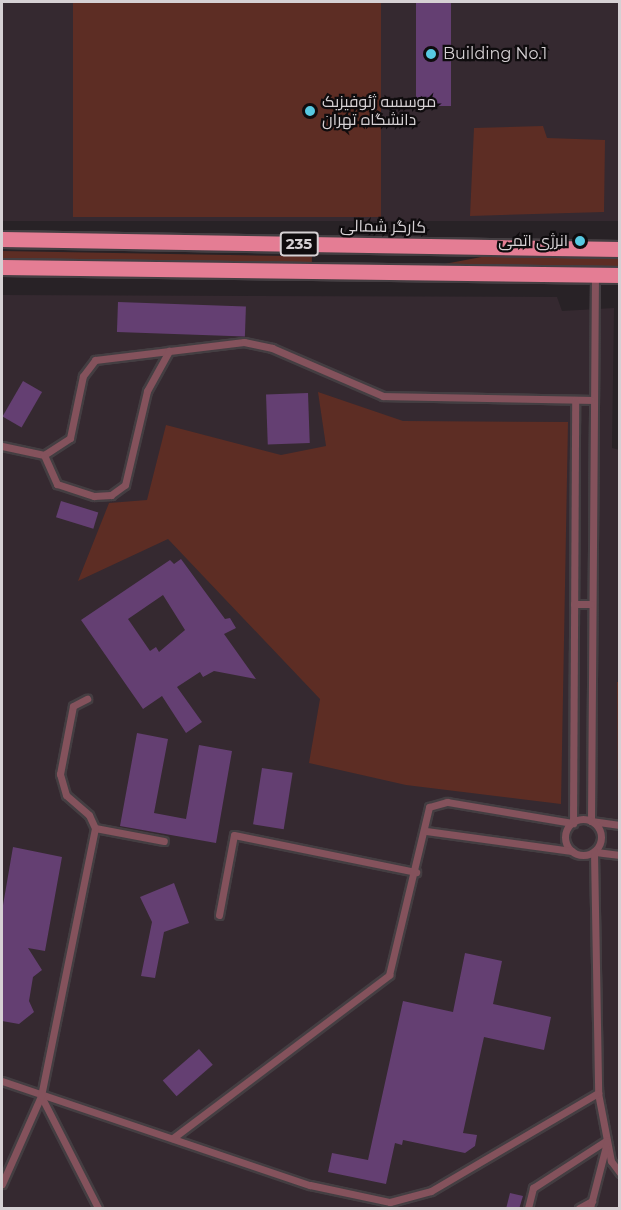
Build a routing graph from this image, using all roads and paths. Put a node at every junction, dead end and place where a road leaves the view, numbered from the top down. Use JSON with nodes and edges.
{"nodes":[{"id":1,"x":2,"y":239,"type":"edge"},
{"id":2,"x":406,"y":245,"type":"junction"},
{"id":3,"x":620,"y":249,"type":"edge"},
{"id":4,"x":2,"y":267,"type":"edge"},
{"id":5,"x":406,"y":272,"type":"junction"},
{"id":6,"x":595,"y":273,"type":"junction"},
{"id":7,"x":620,"y":275,"type":"edge"},
{"id":8,"x":169,"y":351,"type":"junction"},
{"id":9,"x":575,"y":400,"type":"junction"},
{"id":10,"x":591,"y":400,"type":"junction"},
{"id":11,"x":2,"y":446,"type":"edge"},
{"id":12,"x":44,"y":455,"type":"junction"},
{"id":13,"x":574,"y":604,"type":"junction"},
{"id":14,"x":591,"y":604,"type":"junction"},
{"id":15,"x":87,"y":699,"type":"dead end"},
{"id":16,"x":591,"y":821,"type":"junction"},
{"id":17,"x":573,"y":823,"type":"junction"},
{"id":18,"x":620,"y":825,"type":"edge"},
{"id":19,"x":95,"y":828,"type":"junction"},
{"id":20,"x":426,"y":831,"type":"junction"},
{"id":21,"x":164,"y":841,"type":"dead end"},
{"id":22,"x":572,"y":851,"type":"junction"},
{"id":23,"x":594,"y":852,"type":"junction"},
{"id":24,"x":620,"y":855,"type":"edge"},
{"id":25,"x":416,"y":872,"type":"junction"},
{"id":26,"x":219,"y":915,"type":"dead end"},
{"id":27,"x":2,"y":1081,"type":"edge"},
{"id":28,"x":598,"y":1093,"type":"junction"},
{"id":29,"x":41,"y":1096,"type":"junction"},
{"id":30,"x":173,"y":1138,"type":"junction"},
{"id":31,"x":607,"y":1140,"type":"junction"},
{"id":32,"x":620,"y":1173,"type":"edge"},
{"id":33,"x":2,"y":1184,"type":"edge"},
{"id":34,"x":591,"y":1205,"type":"edge"},
{"id":35,"x":98,"y":1209,"type":"edge"},
{"id":36,"x":528,"y":1209,"type":"edge"},
{"id":37,"x":579,"y":1209,"type":"edge"}],
"edges":[{"from":1,"to":2,"type":"main road","name":"کارگر شمالی","number":"235"},
{"from":2,"to":3,"type":"main road","name":"کارگر شمالی","number":"235"},
{"from":2,"to":5,"type":"main road"},
{"from":4,"to":5,"type":"main road","number":"235"},
{"from":5,"to":6,"type":"main road","number":"235"},
{"from":6,"to":7,"type":"main road","number":"235"},
{"from":6,"to":10,"type":"lane"},
{"from":8,"to":9,"type":"lane"},
{"from":8,"to":12,"type":"lane"},
{"from":8,"to":12,"type":"lane"},
{"from":9,"to":10,"type":"lane"},
{"from":9,"to":13,"type":"lane"},
{"from":10,"to":14,"type":"lane"},
{"from":11,"to":12,"type":"lane"},
{"from":13,"to":14,"type":"lane"},
{"from":13,"to":17,"type":"lane"},
{"from":14,"to":16,"type":"lane"},
{"from":15,"to":19,"type":"lane"},
{"from":16,"to":17,"type":"lane"},
{"from":16,"to":18,"type":"lane"},
{"from":16,"to":23,"type":"lane"},
{"from":17,"to":20,"type":"lane"},
{"from":17,"to":22,"type":"lane"},
{"from":19,"to":21,"type":"lane"},
{"from":19,"to":29,"type":"lane"},
{"from":20,"to":22,"type":"lane"},
{"from":20,"to":25,"type":"lane"},
{"from":22,"to":23,"type":"lane"},
{"from":23,"to":24,"type":"lane"},
{"from":23,"to":28,"type":"lane"},
{"from":25,"to":26,"type":"lane"},
{"from":25,"to":30,"type":"lane"},
{"from":27,"to":29,"type":"lane"},
{"from":28,"to":30,"type":"lane"},
{"from":28,"to":31,"type":"lane"},
{"from":29,"to":30,"type":"lane"},
{"from":29,"to":33,"type":"lane"},
{"from":29,"to":35,"type":"lane"},
{"from":31,"to":32,"type":"lane"},
{"from":31,"to":34,"type":"lane"},
{"from":31,"to":36,"type":"lane"},
{"from":34,"to":37,"type":"lane"}]}
